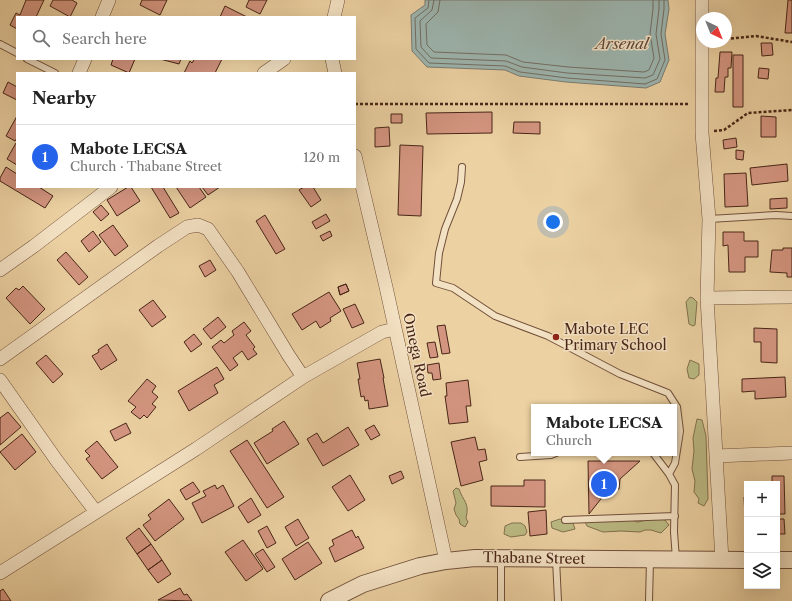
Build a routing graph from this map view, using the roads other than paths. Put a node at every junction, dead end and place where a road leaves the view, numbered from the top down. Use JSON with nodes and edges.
{"nodes":[{"id":1,"x":109,"y":0,"type":"edge"},
{"id":2,"x":338,"y":0,"type":"edge"},
{"id":3,"x":702,"y":0,"type":"edge"},
{"id":4,"x":102,"y":16,"type":"edge"},
{"id":5,"x":334,"y":16,"type":"edge"},
{"id":6,"x":0,"y":44,"type":"edge"},
{"id":7,"x":16,"y":52,"type":"edge"},
{"id":8,"x":30,"y":60,"type":"edge"},
{"id":9,"x":85,"y":60,"type":"edge"},
{"id":10,"x":283,"y":60,"type":"edge"},
{"id":11,"x":332,"y":60,"type":"edge"},
{"id":12,"x":53,"y":72,"type":"edge"},
{"id":13,"x":79,"y":72,"type":"edge"},
{"id":14,"x":265,"y":72,"type":"edge"},
{"id":15,"x":335,"y":72,"type":"edge"},
{"id":16,"x":356,"y":160,"type":"edge"},
{"id":17,"x":462,"y":167,"type":"dead end"},
{"id":18,"x":110,"y":188,"type":"edge"},
{"id":19,"x":792,"y":216,"type":"edge"},
{"id":20,"x":709,"y":219,"type":"junction"},
{"id":21,"x":0,"y":270,"type":"edge"},
{"id":22,"x":792,"y":297,"type":"edge"},
{"id":23,"x":707,"y":298,"type":"junction"},
{"id":24,"x":396,"y":329,"type":"junction"},
{"id":25,"x":0,"y":359,"type":"edge"},
{"id":26,"x":303,"y":377,"type":"junction"},
{"id":27,"x":0,"y":380,"type":"edge"},
{"id":28,"x":675,"y":404,"type":"edge"},
{"id":29,"x":677,"y":407,"type":"edge"},
{"id":30,"x":677,"y":450,"type":"edge"},
{"id":31,"x":792,"y":453,"type":"edge"},
{"id":32,"x":536,"y":456,"type":"edge"},
{"id":33,"x":655,"y":456,"type":"edge"},
{"id":34,"x":676,"y":456,"type":"edge"},
{"id":35,"x":716,"y":456,"type":"junction"},
{"id":36,"x":520,"y":457,"type":"dead end"},
{"id":37,"x":670,"y":474,"type":"junction"},
{"id":38,"x":96,"y":512,"type":"junction"},
{"id":39,"x":675,"y":516,"type":"junction"},
{"id":40,"x":565,"y":520,"type":"dead end"},
{"id":41,"x":501,"y":558,"type":"junction"},
{"id":42,"x":650,"y":558,"type":"junction"},
{"id":43,"x":556,"y":559,"type":"junction"},
{"id":44,"x":676,"y":559,"type":"junction"},
{"id":45,"x":722,"y":560,"type":"junction"},
{"id":46,"x":744,"y":560,"type":"edge"},
{"id":47,"x":780,"y":560,"type":"edge"},
{"id":48,"x":792,"y":560,"type":"edge"},
{"id":49,"x":446,"y":561,"type":"junction"},
{"id":50,"x":0,"y":573,"type":"edge"},
{"id":51,"x":329,"y":601,"type":"edge"},
{"id":52,"x":501,"y":601,"type":"edge"},
{"id":53,"x":558,"y":601,"type":"edge"},
{"id":54,"x":649,"y":601,"type":"edge"}],
"edges":[{"from":1,"to":4,"type":"street"},
{"from":2,"to":5,"type":"street"},
{"from":3,"to":20,"type":"street"},
{"from":6,"to":7,"type":"lane"},
{"from":8,"to":12,"type":"lane"},
{"from":9,"to":13,"type":"street"},
{"from":10,"to":14,"type":"street"},
{"from":11,"to":15,"type":"street"},
{"from":16,"to":24,"type":"street","name":"Omega Road"},
{"from":17,"to":28,"type":"lane"},
{"from":18,"to":21,"type":"street"},
{"from":19,"to":20,"type":"lane"},
{"from":20,"to":23,"type":"street"},
{"from":22,"to":23,"type":"street"},
{"from":23,"to":35,"type":"street"},
{"from":24,"to":26,"type":"street"},
{"from":24,"to":49,"type":"street","name":"Omega Road"},
{"from":25,"to":26,"type":"street"},
{"from":26,"to":38,"type":"street"},
{"from":27,"to":38,"type":"street"},
{"from":29,"to":30,"type":"lane"},
{"from":31,"to":35,"type":"street"},
{"from":32,"to":36,"type":"lane"},
{"from":33,"to":37,"type":"lane"},
{"from":34,"to":37,"type":"lane"},
{"from":35,"to":45,"type":"street"},
{"from":37,"to":39,"type":"lane"},
{"from":38,"to":50,"type":"street"},
{"from":39,"to":40,"type":"lane"},
{"from":39,"to":44,"type":"lane"},
{"from":41,"to":43,"type":"street","name":"Thabane Street"},
{"from":41,"to":49,"type":"street","name":"Thabane Street"},
{"from":41,"to":52,"type":"lane"},
{"from":42,"to":43,"type":"street","name":"Thabane Street"},
{"from":42,"to":44,"type":"street","name":"Thabane Street"},
{"from":42,"to":54,"type":"lane"},
{"from":43,"to":53,"type":"lane"},
{"from":44,"to":45,"type":"street","name":"Thabane Street"},
{"from":45,"to":46,"type":"street","name":"Thabane Street"},
{"from":47,"to":48,"type":"street"},
{"from":49,"to":51,"type":"street","name":"Thabane Street"}]}
